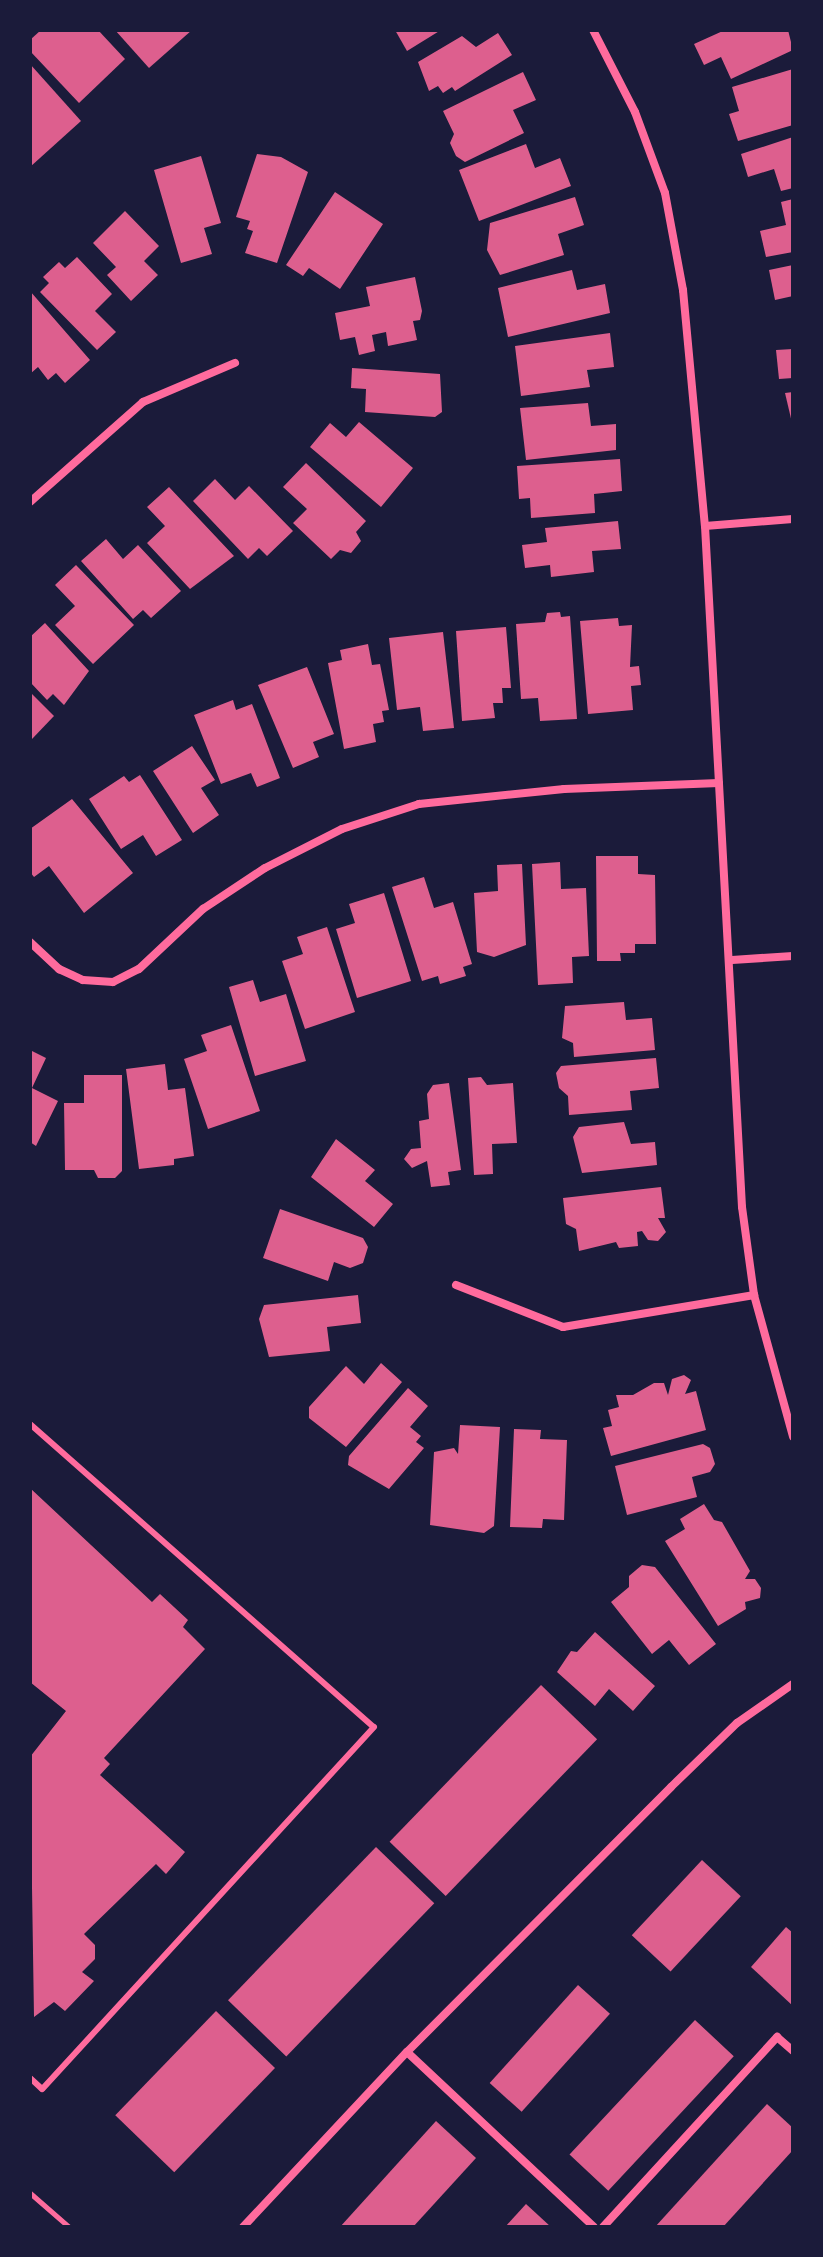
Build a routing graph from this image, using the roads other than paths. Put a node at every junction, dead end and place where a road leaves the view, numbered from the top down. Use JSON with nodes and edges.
{"nodes":[{"id":1,"x":593,"y":30,"type":"edge"},
{"id":2,"x":235,"y":363,"type":"dead end"},
{"id":3,"x":30,"y":502,"type":"edge"},
{"id":4,"x":793,"y":519,"type":"edge"},
{"id":5,"x":705,"y":526,"type":"junction"},
{"id":6,"x":719,"y":783,"type":"junction"},
{"id":7,"x":30,"y":942,"type":"edge"},
{"id":8,"x":793,"y":956,"type":"edge"},
{"id":9,"x":732,"y":960,"type":"junction"},
{"id":10,"x":456,"y":1285,"type":"dead end"},
{"id":11,"x":754,"y":1295,"type":"junction"},
{"id":12,"x":30,"y":1424,"type":"edge"},
{"id":13,"x":793,"y":1437,"type":"edge"},
{"id":14,"x":793,"y":1684,"type":"edge"},
{"id":15,"x":793,"y":2051,"type":"edge"},
{"id":16,"x":407,"y":2052,"type":"junction"},
{"id":17,"x":30,"y":2078,"type":"edge"},
{"id":18,"x":243,"y":2227,"type":"edge"},
{"id":19,"x":594,"y":2227,"type":"edge"},
{"id":20,"x":603,"y":2227,"type":"edge"}],
"edges":[{"from":1,"to":5,"type":"street"},
{"from":2,"to":3,"type":"street"},
{"from":4,"to":5,"type":"street"},
{"from":5,"to":6,"type":"street"},
{"from":6,"to":7,"type":"street"},
{"from":6,"to":9,"type":"street"},
{"from":8,"to":9,"type":"street"},
{"from":9,"to":11,"type":"street"},
{"from":10,"to":11,"type":"street"},
{"from":11,"to":13,"type":"street"},
{"from":12,"to":17,"type":"lane"},
{"from":14,"to":16,"type":"street"},
{"from":15,"to":20,"type":"street"},
{"from":16,"to":18,"type":"street"},
{"from":16,"to":19,"type":"street"}]}
